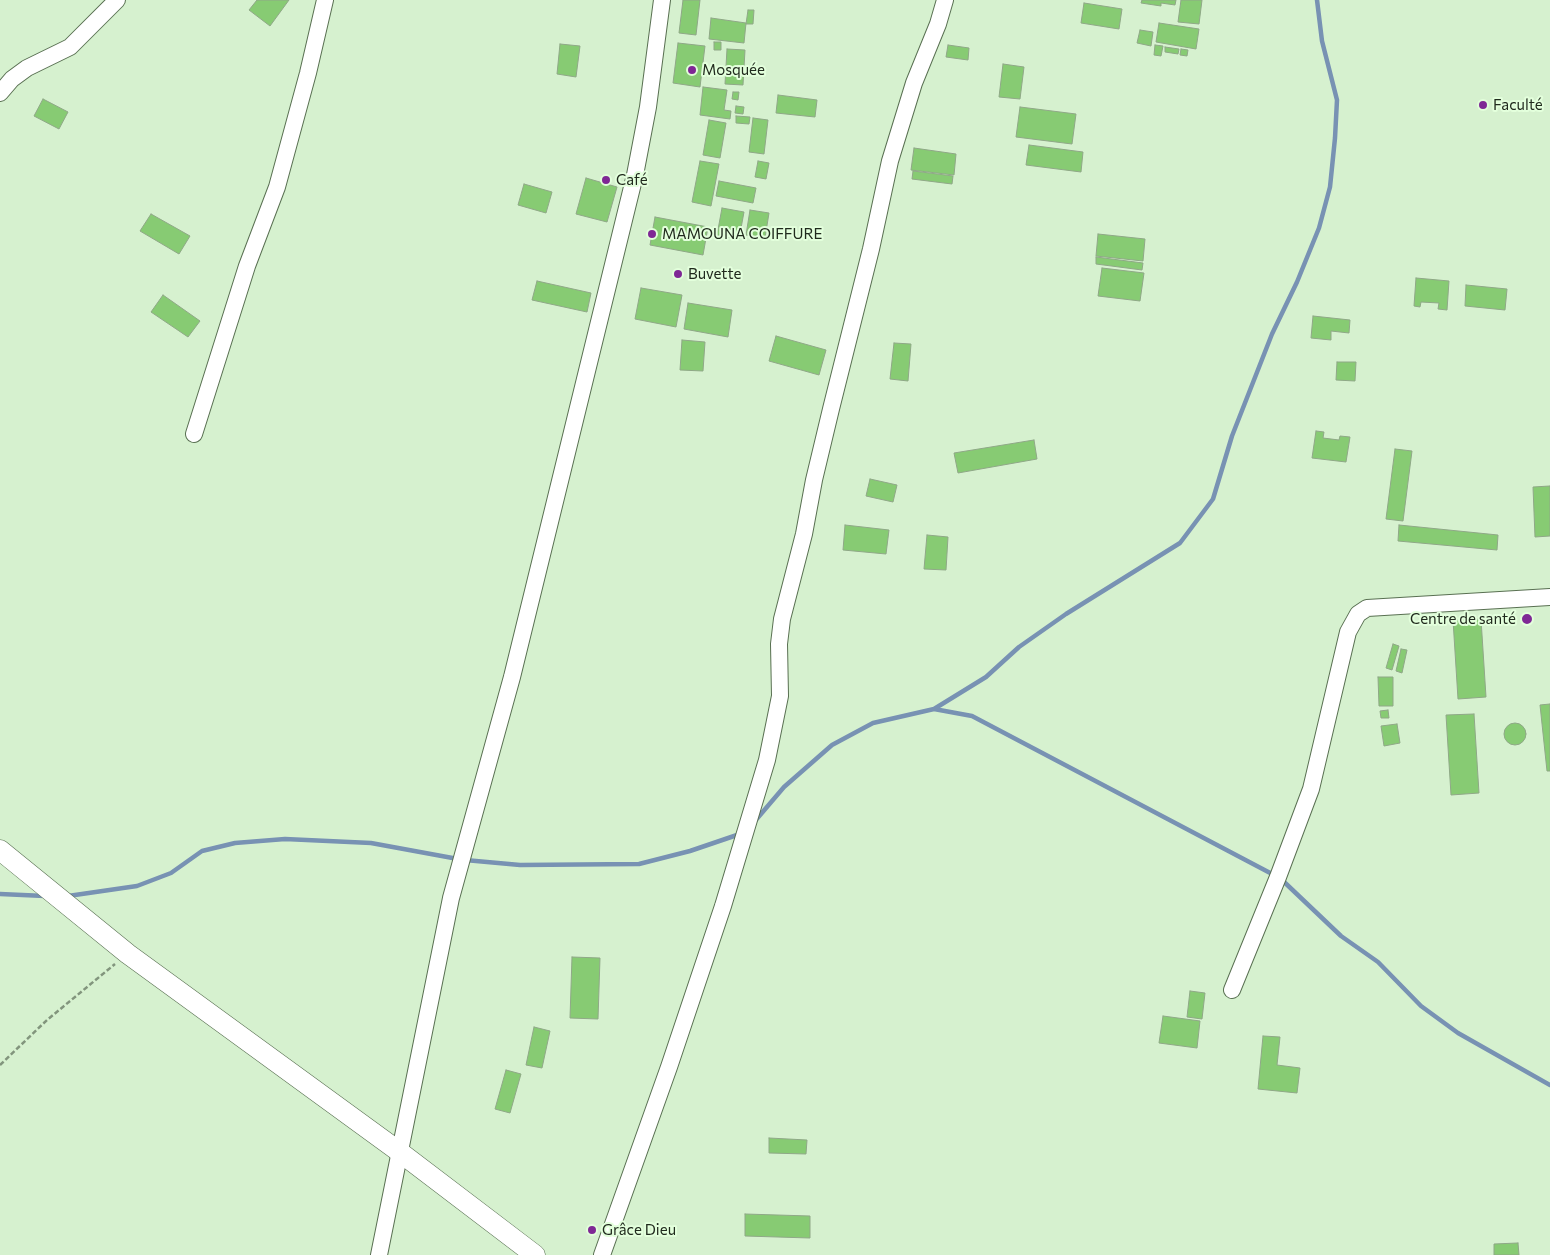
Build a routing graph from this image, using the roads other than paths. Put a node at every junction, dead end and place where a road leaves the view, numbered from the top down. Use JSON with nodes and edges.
{"nodes":[{"id":1,"x":117,"y":0,"type":"edge"},
{"id":2,"x":325,"y":0,"type":"edge"},
{"id":3,"x":662,"y":0,"type":"edge"},
{"id":4,"x":946,"y":0,"type":"edge"},
{"id":5,"x":0,"y":93,"type":"edge"},
{"id":6,"x":194,"y":434,"type":"dead end"},
{"id":7,"x":1550,"y":597,"type":"edge"},
{"id":8,"x":0,"y":850,"type":"edge"},
{"id":9,"x":1232,"y":990,"type":"dead end"},
{"id":10,"x":401,"y":1153,"type":"junction"},
{"id":11,"x":379,"y":1255,"type":"edge"},
{"id":12,"x":535,"y":1255,"type":"edge"},
{"id":13,"x":602,"y":1255,"type":"edge"}],
"edges":[{"from":1,"to":5,"type":"street"},
{"from":2,"to":6,"type":"street"},
{"from":3,"to":10,"type":"street"},
{"from":4,"to":13,"type":"street"},
{"from":7,"to":9,"type":"street"},
{"from":8,"to":10,"type":"street"},
{"from":10,"to":11,"type":"street"},
{"from":10,"to":12,"type":"street"}]}
